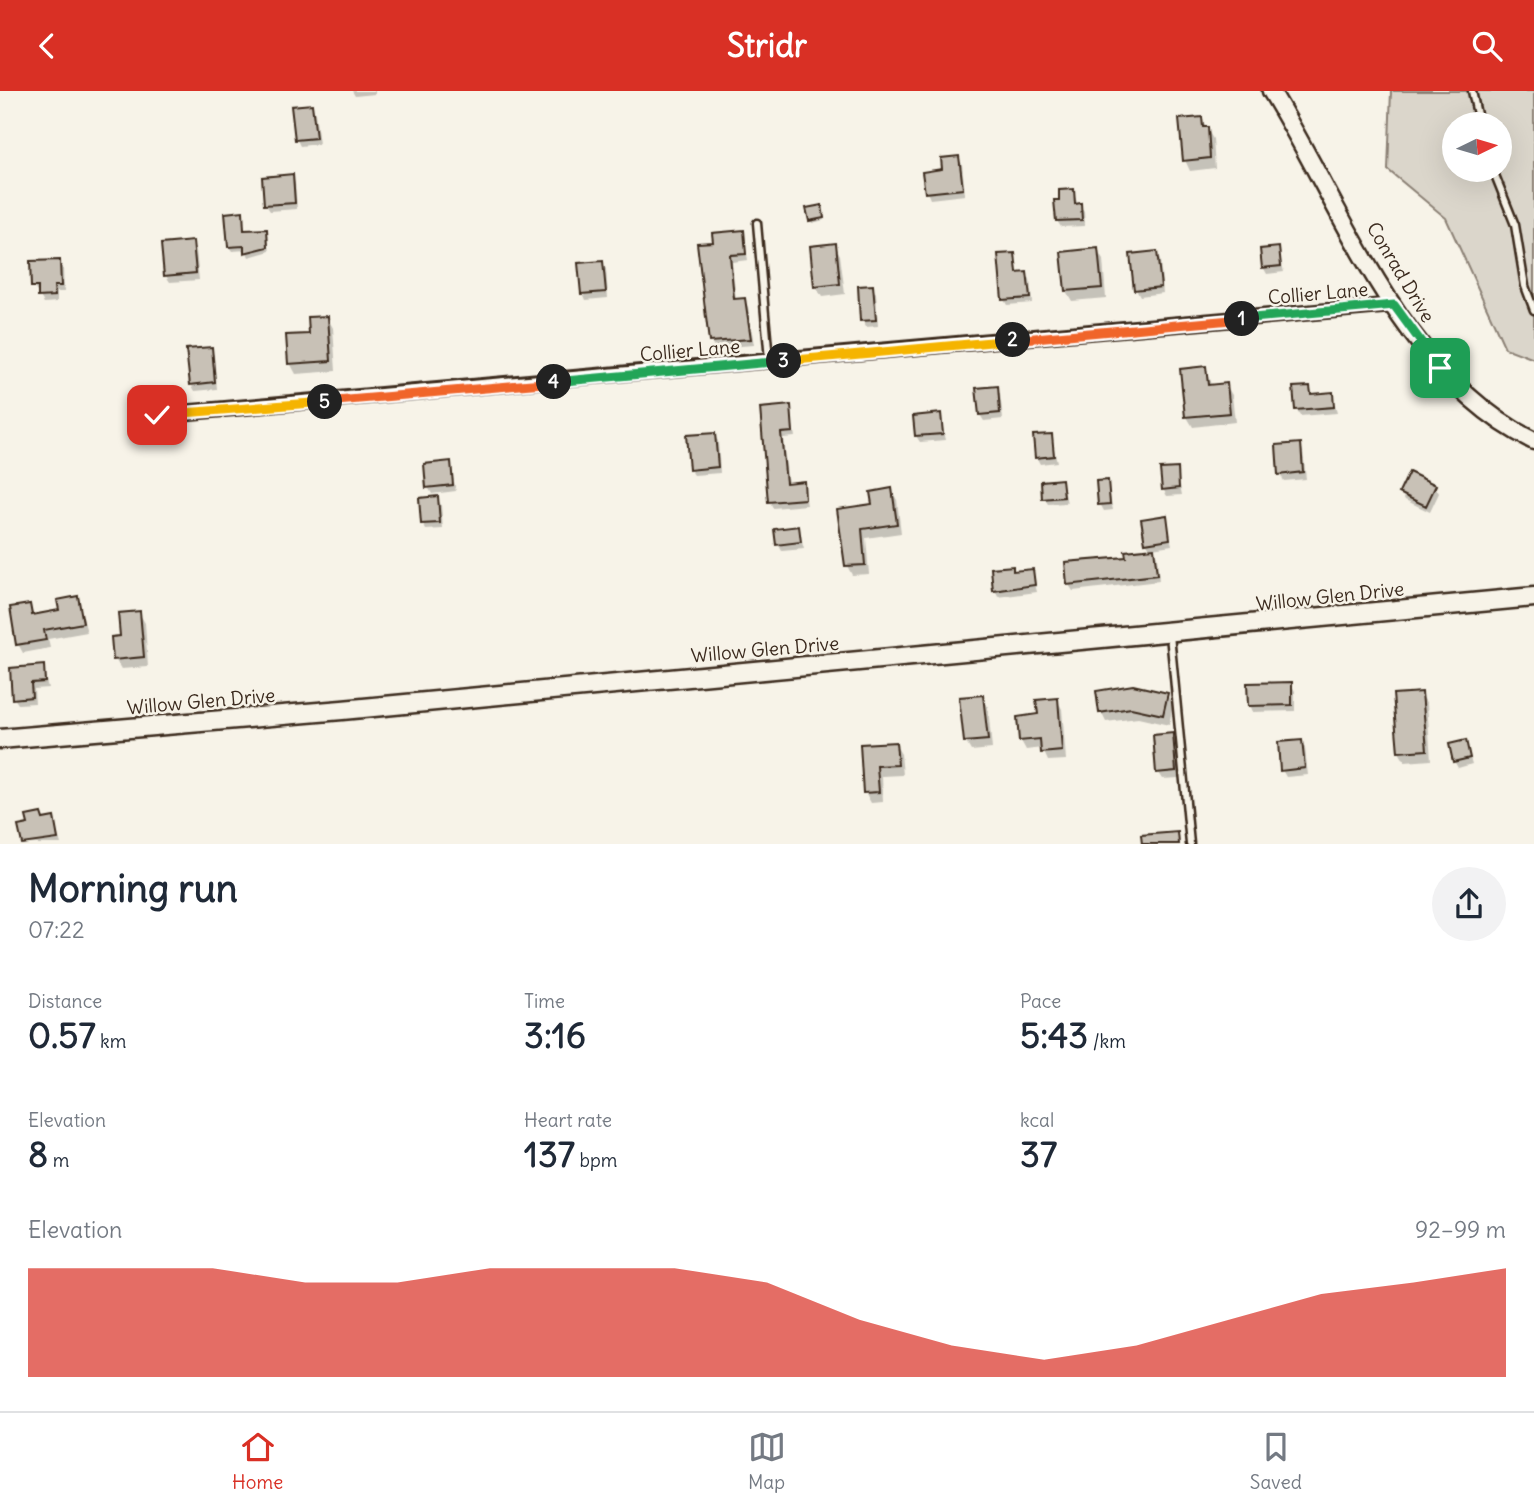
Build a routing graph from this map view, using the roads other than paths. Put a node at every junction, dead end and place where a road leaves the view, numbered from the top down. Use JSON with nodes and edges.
{"nodes":[{"id":1,"x":1271,"y":91,"type":"edge"},
{"id":2,"x":1472,"y":91,"type":"edge"},
{"id":3,"x":1476,"y":112,"type":"edge"},
{"id":4,"x":1498,"y":182,"type":"edge"},
{"id":5,"x":757,"y":223,"type":"dead end"},
{"id":6,"x":1394,"y":305,"type":"junction"},
{"id":7,"x":1534,"y":310,"type":"edge"},
{"id":8,"x":769,"y":362,"type":"junction"},
{"id":9,"x":157,"y":415,"type":"dead end"},
{"id":10,"x":1534,"y":441,"type":"edge"},
{"id":11,"x":1534,"y":597,"type":"edge"},
{"id":12,"x":1170,"y":633,"type":"junction"},
{"id":13,"x":0,"y":739,"type":"edge"},
{"id":14,"x":1190,"y":844,"type":"edge"}],
"edges":[{"from":1,"to":6,"type":"street","name":"Conrad Drive"},
{"from":2,"to":3,"type":"lane"},
{"from":4,"to":7,"type":"lane"},
{"from":5,"to":8,"type":"lane"},
{"from":6,"to":8,"type":"street","name":"Collier Lane"},
{"from":6,"to":10,"type":"street","name":"Conrad Drive"},
{"from":8,"to":9,"type":"street","name":"Collier Lane"},
{"from":11,"to":12,"type":"main road","name":"Willow Glen Drive"},
{"from":12,"to":13,"type":"main road","name":"Willow Glen Drive"},
{"from":12,"to":14,"type":"lane"}]}
